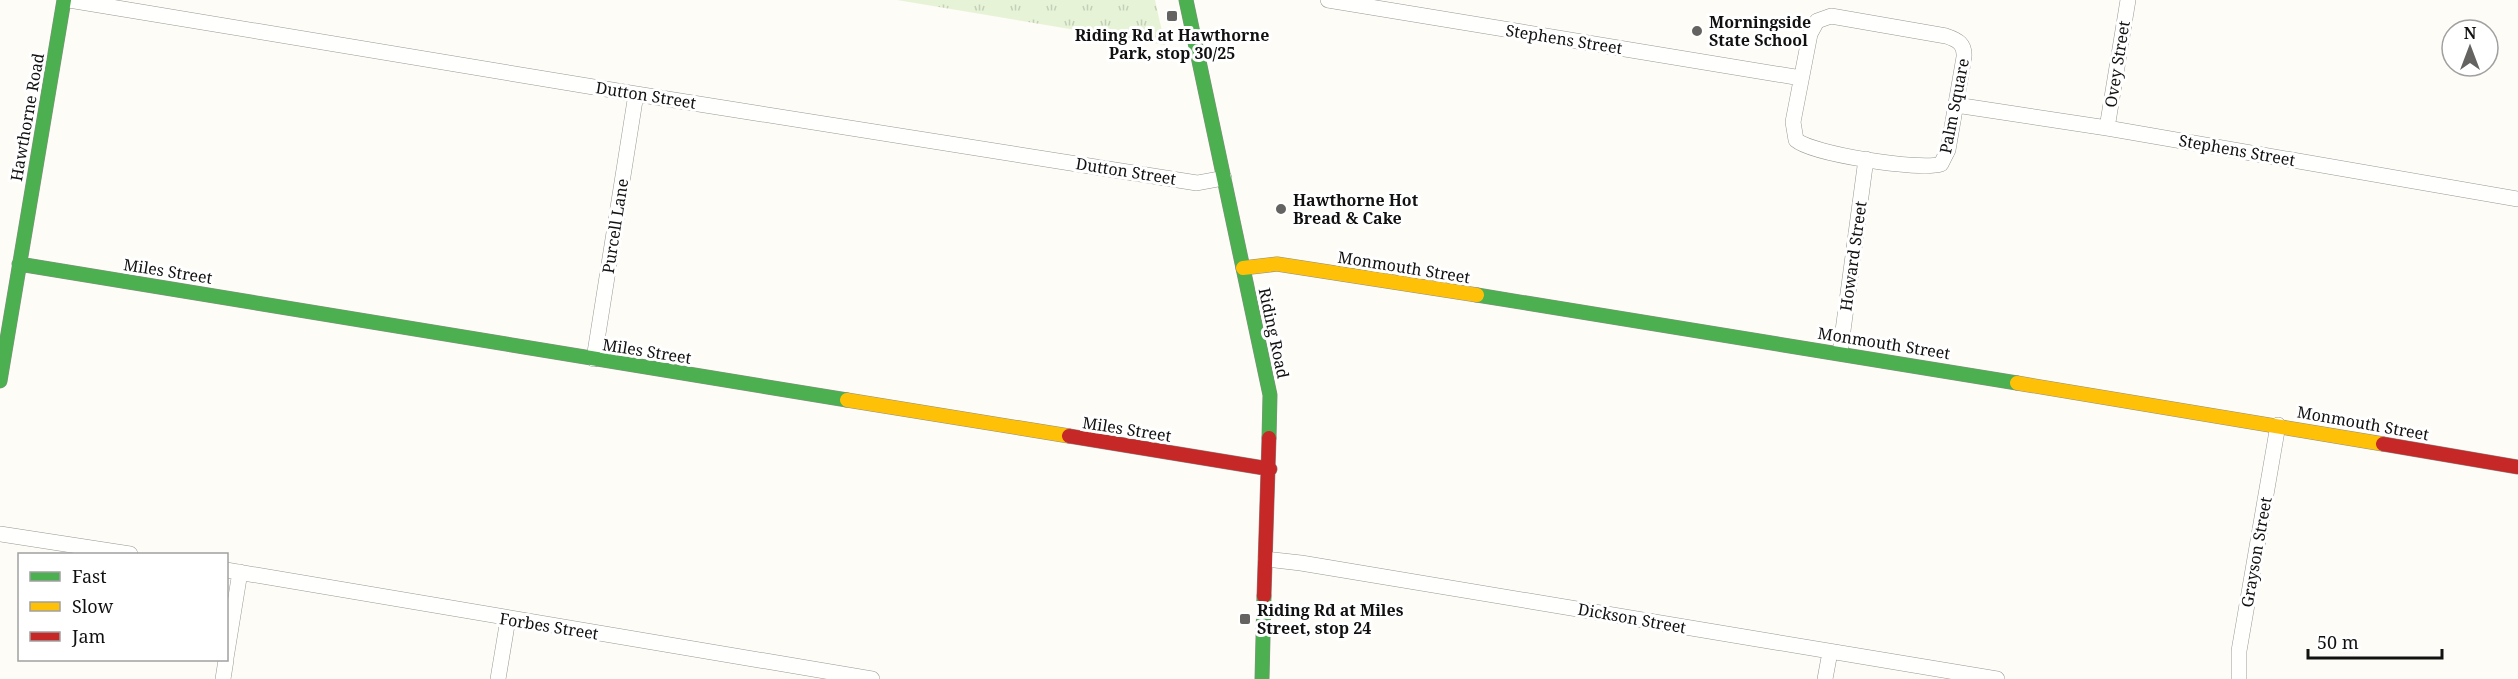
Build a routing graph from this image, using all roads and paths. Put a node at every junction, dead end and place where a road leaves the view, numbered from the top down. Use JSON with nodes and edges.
{"nodes":[{"id":1,"x":64,"y":0,"type":"edge"},
{"id":2,"x":69,"y":0,"type":"edge"},
{"id":3,"x":1186,"y":0,"type":"edge"},
{"id":4,"x":1328,"y":0,"type":"edge"},
{"id":5,"x":2128,"y":0,"type":"edge"},
{"id":6,"x":1801,"y":78,"type":"junction"},
{"id":7,"x":636,"y":94,"type":"junction"},
{"id":8,"x":1956,"y":105,"type":"junction"},
{"id":9,"x":2107,"y":128,"type":"junction"},
{"id":10,"x":1866,"y":159,"type":"junction"},
{"id":11,"x":1224,"y":178,"type":"junction"},
{"id":12,"x":2518,"y":199,"type":"edge"},
{"id":13,"x":19,"y":264,"type":"junction"},
{"id":14,"x":1243,"y":268,"type":"junction"},
{"id":15,"x":1840,"y":353,"type":"junction"},
{"id":16,"x":594,"y":359,"type":"junction"},
{"id":17,"x":0,"y":381,"type":"edge"},
{"id":18,"x":2278,"y":425,"type":"junction"},
{"id":19,"x":2518,"y":467,"type":"edge"},
{"id":20,"x":1270,"y":469,"type":"junction"},
{"id":21,"x":0,"y":534,"type":"edge"},
{"id":22,"x":118,"y":553,"type":"edge"},
{"id":23,"x":1266,"y":559,"type":"junction"},
{"id":24,"x":233,"y":571,"type":"edge"},
{"id":25,"x":508,"y":619,"type":"junction"},
{"id":26,"x":228,"y":634,"type":"edge"},
{"id":27,"x":1830,"y":652,"type":"junction"},
{"id":28,"x":226,"y":661,"type":"edge"},
{"id":29,"x":774,"y":663,"type":"junction"},
{"id":30,"x":223,"y":679,"type":"edge"},
{"id":31,"x":498,"y":679,"type":"edge"},
{"id":32,"x":771,"y":679,"type":"edge"},
{"id":33,"x":872,"y":679,"type":"edge"},
{"id":34,"x":1262,"y":679,"type":"edge"},
{"id":35,"x":1825,"y":679,"type":"edge"},
{"id":36,"x":1997,"y":679,"type":"edge"},
{"id":37,"x":2238,"y":679,"type":"edge"}],
"edges":[{"from":1,"to":13,"type":"street","name":"Hawthorne Road"},
{"from":2,"to":7,"type":"street","name":"Dutton Street"},
{"from":3,"to":11,"type":"street","name":"Riding Road"},
{"from":4,"to":6,"type":"street","name":"Stephens Street"},
{"from":5,"to":9,"type":"street","name":"Ovey Street"},
{"from":6,"to":8,"type":"street","name":"Palm Square"},
{"from":6,"to":10,"type":"street","name":"Palm Square"},
{"from":7,"to":11,"type":"street","name":"Dutton Street"},
{"from":7,"to":16,"type":"street","name":"Purcell Lane"},
{"from":8,"to":9,"type":"street","name":"Stephens Street"},
{"from":8,"to":10,"type":"street","name":"Palm Square"},
{"from":9,"to":12,"type":"street","name":"Stephens Street"},
{"from":10,"to":15,"type":"street","name":"Howard Street"},
{"from":11,"to":14,"type":"street","name":"Riding Road"},
{"from":13,"to":16,"type":"street","name":"Miles Street"},
{"from":13,"to":17,"type":"street","name":"Hawthorne Road"},
{"from":14,"to":15,"type":"street","name":"Monmouth Street"},
{"from":14,"to":20,"type":"street","name":"Riding Road"},
{"from":15,"to":18,"type":"street","name":"Monmouth Street"},
{"from":16,"to":20,"type":"street","name":"Miles Street"},
{"from":18,"to":19,"type":"street","name":"Monmouth Street"},
{"from":18,"to":37,"type":"street","name":"Grayson Street"},
{"from":20,"to":23,"type":"street","name":"Riding Road"},
{"from":21,"to":22,"type":"street"},
{"from":23,"to":27,"type":"street","name":"Dickson Street"},
{"from":23,"to":34,"type":"street","name":"Riding Road"},
{"from":24,"to":25,"type":"street","name":"Forbes Street"},
{"from":24,"to":26,"type":"street"},
{"from":25,"to":29,"type":"street","name":"Forbes Street"},
{"from":25,"to":31,"type":"street"},
{"from":27,"to":35,"type":"street"},
{"from":27,"to":36,"type":"street","name":"Dickson Street"},
{"from":28,"to":30,"type":"street"},
{"from":29,"to":32,"type":"street"},
{"from":29,"to":33,"type":"street","name":"Forbes Street"}]}
